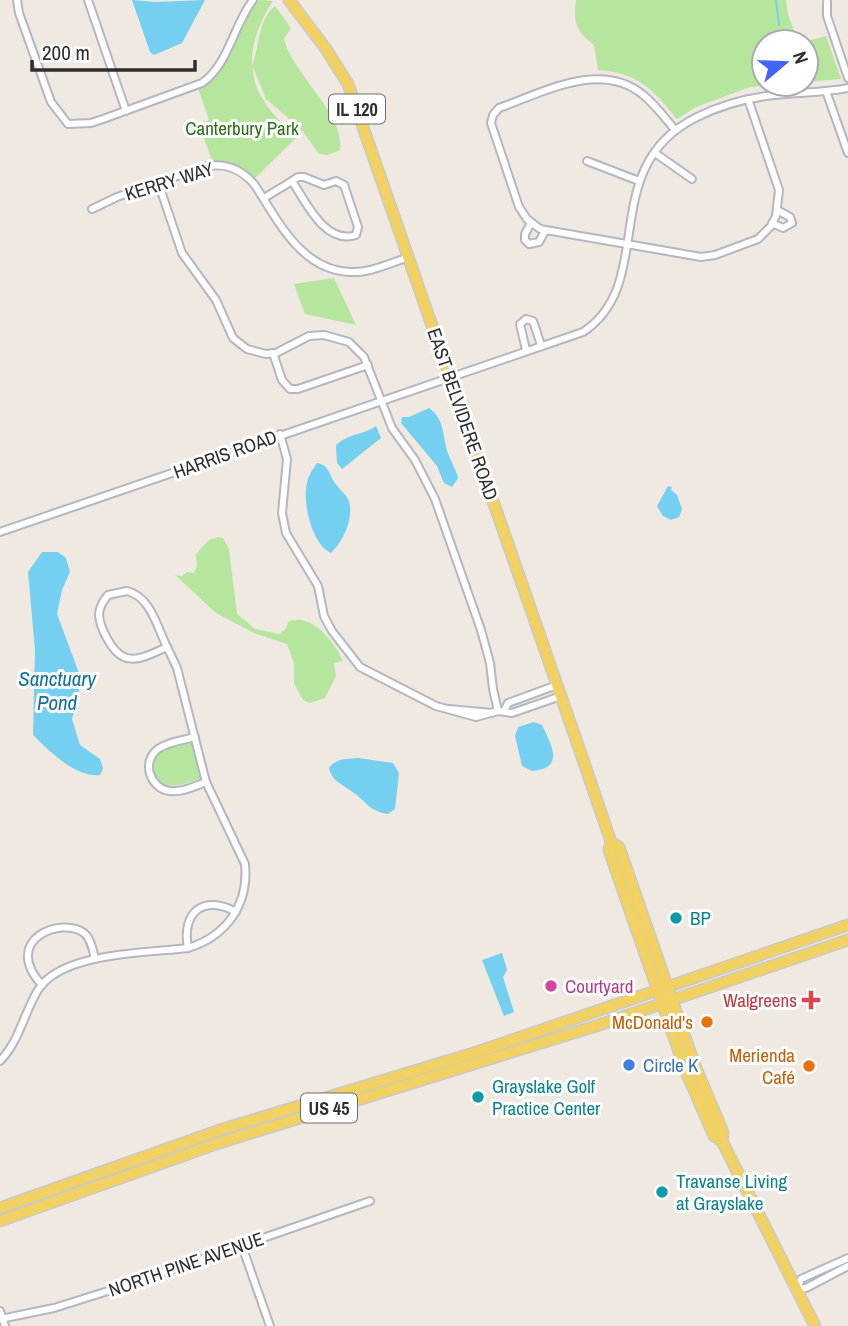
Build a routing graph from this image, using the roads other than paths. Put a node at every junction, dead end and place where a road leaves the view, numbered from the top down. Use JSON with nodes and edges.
{"nodes":[{"id":1,"x":17,"y":0,"type":"edge"},
{"id":2,"x":89,"y":0,"type":"edge"},
{"id":3,"x":253,"y":0,"type":"edge"},
{"id":4,"x":289,"y":0,"type":"edge"},
{"id":5,"x":827,"y":2,"type":"dead end"},
{"id":6,"x":848,"y":78,"type":"edge"},
{"id":7,"x":848,"y":88,"type":"edge"},
{"id":8,"x":826,"y":91,"type":"junction"},
{"id":9,"x":748,"y":99,"type":"junction"},
{"id":10,"x":127,"y":111,"type":"junction"},
{"id":11,"x":675,"y":130,"type":"junction"},
{"id":12,"x":655,"y":153,"type":"junction"},
{"id":13,"x":848,"y":153,"type":"edge"},
{"id":14,"x":587,"y":161,"type":"dead end"},
{"id":15,"x":692,"y":179,"type":"dead end"},
{"id":16,"x":292,"y":181,"type":"junction"},
{"id":17,"x":639,"y":181,"type":"junction"},
{"id":18,"x":158,"y":183,"type":"junction"},
{"id":19,"x":264,"y":198,"type":"junction"},
{"id":20,"x":92,"y":209,"type":"dead end"},
{"id":21,"x":777,"y":210,"type":"junction"},
{"id":22,"x":531,"y":223,"type":"junction"},
{"id":23,"x":772,"y":223,"type":"junction"},
{"id":24,"x":545,"y":231,"type":"junction"},
{"id":25,"x":626,"y":246,"type":"junction"},
{"id":26,"x":409,"y":257,"type":"junction"},
{"id":27,"x":541,"y":345,"type":"junction"},
{"id":28,"x":526,"y":350,"type":"junction"},
{"id":29,"x":273,"y":353,"type":"junction"},
{"id":30,"x":368,"y":365,"type":"junction"},
{"id":31,"x":450,"y":376,"type":"junction"},
{"id":32,"x":380,"y":400,"type":"junction"},
{"id":33,"x":280,"y":435,"type":"junction"},
{"id":34,"x":0,"y":532,"type":"edge"},
{"id":35,"x":167,"y":647,"type":"junction"},
{"id":36,"x":557,"y":685,"type":"junction"},
{"id":37,"x":561,"y":696,"type":"junction"},
{"id":38,"x":498,"y":711,"type":"junction"},
{"id":39,"x":195,"y":737,"type":"junction"},
{"id":40,"x":206,"y":782,"type":"junction"},
{"id":41,"x":236,"y":912,"type":"junction"},
{"id":42,"x":848,"y":925,"type":"edge"},
{"id":43,"x":848,"y":940,"type":"edge"},
{"id":44,"x":188,"y":948,"type":"junction"},
{"id":45,"x":95,"y":959,"type":"junction"},
{"id":46,"x":42,"y":985,"type":"junction"},
{"id":47,"x":662,"y":988,"type":"junction"},
{"id":48,"x":666,"y":1001,"type":"junction"},
{"id":49,"x":0,"y":1061,"type":"edge"},
{"id":50,"x":370,"y":1201,"type":"dead end"},
{"id":51,"x":0,"y":1208,"type":"edge"},
{"id":52,"x":0,"y":1221,"type":"edge"},
{"id":53,"x":242,"y":1246,"type":"junction"},
{"id":54,"x":848,"y":1258,"type":"edge"},
{"id":55,"x":848,"y":1266,"type":"edge"},
{"id":56,"x":797,"y":1289,"type":"junction"},
{"id":57,"x":1,"y":1316,"type":"edge"},
{"id":58,"x":5,"y":1326,"type":"edge"},
{"id":59,"x":270,"y":1326,"type":"edge"},
{"id":60,"x":815,"y":1326,"type":"edge"}],
"edges":[{"from":1,"to":10,"type":"street"},
{"from":2,"to":10,"type":"street"},
{"from":3,"to":10,"type":"street"},
{"from":4,"to":26,"type":"main road","name":"EAST BELVIDERE ROAD","number":"IL 120"},
{"from":5,"to":6,"type":"street"},
{"from":7,"to":8,"type":"street"},
{"from":8,"to":9,"type":"street"},
{"from":8,"to":13,"type":"street"},
{"from":9,"to":11,"type":"street"},
{"from":9,"to":21,"type":"street"},
{"from":11,"to":12,"type":"street"},
{"from":11,"to":22,"type":"street"},
{"from":12,"to":15,"type":"street"},
{"from":12,"to":17,"type":"street"},
{"from":14,"to":17,"type":"street"},
{"from":16,"to":16,"type":"street"},
{"from":16,"to":19,"type":"street"},
{"from":17,"to":25,"type":"street"},
{"from":18,"to":19,"type":"street","name":"KERRY WAY"},
{"from":18,"to":20,"type":"street","name":"KERRY WAY"},
{"from":18,"to":29,"type":"street"},
{"from":19,"to":26,"type":"street","name":"KERRY WAY"},
{"from":21,"to":23,"type":"street"},
{"from":21,"to":23,"type":"street"},
{"from":22,"to":24,"type":"street"},
{"from":22,"to":24,"type":"street"},
{"from":23,"to":25,"type":"street"},
{"from":24,"to":25,"type":"street"},
{"from":25,"to":27,"type":"street","name":"HARRIS ROAD"},
{"from":26,"to":31,"type":"main road","name":"EAST BELVIDERE ROAD","number":"IL 120"},
{"from":27,"to":28,"type":"street","name":"HARRIS ROAD"},
{"from":27,"to":28,"type":"street"},
{"from":28,"to":31,"type":"street","name":"HARRIS ROAD"},
{"from":29,"to":30,"type":"street"},
{"from":29,"to":30,"type":"street"},
{"from":30,"to":32,"type":"street"},
{"from":31,"to":32,"type":"street","name":"HARRIS ROAD"},
{"from":31,"to":36,"type":"main road","name":"EAST BELVIDERE ROAD","number":"IL 120"},
{"from":32,"to":33,"type":"street","name":"HARRIS ROAD"},
{"from":32,"to":38,"type":"street"},
{"from":33,"to":34,"type":"street","name":"HARRIS ROAD"},
{"from":33,"to":38,"type":"street"},
{"from":35,"to":35,"type":"street"},
{"from":35,"to":39,"type":"street"},
{"from":36,"to":37,"type":"main road","name":"EAST BELVIDERE ROAD","number":"IL 120"},
{"from":36,"to":38,"type":"street"},
{"from":37,"to":38,"type":"street"},
{"from":37,"to":47,"type":"main road","name":"EAST BELVIDERE ROAD","number":"IL 120"},
{"from":39,"to":40,"type":"street"},
{"from":39,"to":40,"type":"street"},
{"from":40,"to":41,"type":"street"},
{"from":41,"to":44,"type":"street"},
{"from":41,"to":44,"type":"street"},
{"from":42,"to":47,"type":"main road","number":"US 45"},
{"from":43,"to":48,"type":"main road","number":"US 45"},
{"from":44,"to":45,"type":"street"},
{"from":45,"to":46,"type":"street"},
{"from":45,"to":46,"type":"street"},
{"from":46,"to":49,"type":"street"},
{"from":47,"to":48,"type":"main road","name":"EAST BELVIDERE ROAD"},
{"from":47,"to":51,"type":"main road","number":"US 45"},
{"from":48,"to":52,"type":"main road","number":"US 45"},
{"from":48,"to":56,"type":"main road","name":"EAST BELVIDERE ROAD"},
{"from":50,"to":53,"type":"street","name":"NORTH PINE AVENUE"},
{"from":53,"to":57,"type":"street","name":"NORTH PINE AVENUE"},
{"from":53,"to":59,"type":"street"},
{"from":54,"to":56,"type":"street"},
{"from":55,"to":56,"type":"street"},
{"from":56,"to":60,"type":"main road","name":"EAST BELVIDERE ROAD"},
{"from":57,"to":58,"type":"street"}]}
